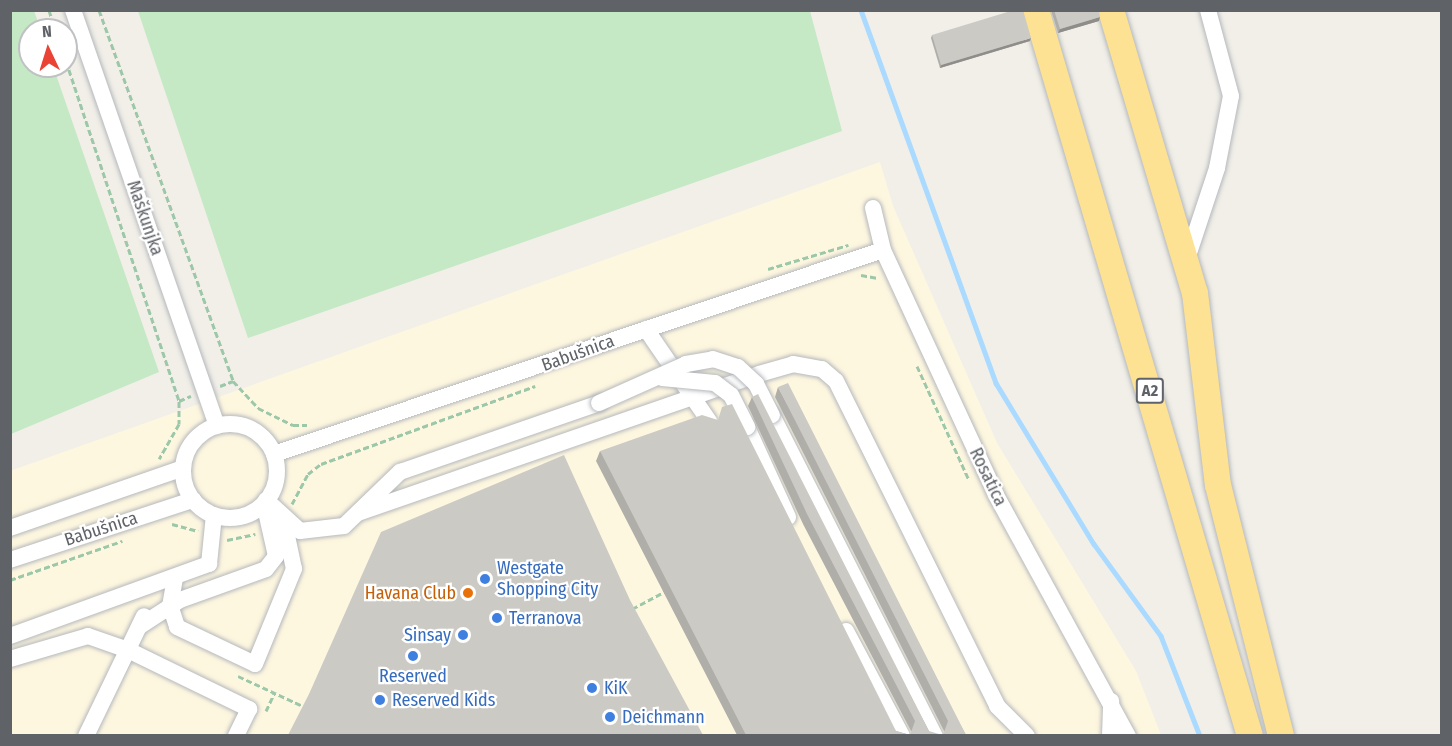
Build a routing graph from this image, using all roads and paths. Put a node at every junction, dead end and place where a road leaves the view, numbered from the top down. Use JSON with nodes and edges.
{"nodes":[{"id":1,"x":74,"y":10,"type":"edge"},
{"id":2,"x":99,"y":10,"type":"edge"},
{"id":3,"x":1036,"y":10,"type":"edge"},
{"id":4,"x":1111,"y":10,"type":"edge"},
{"id":5,"x":1208,"y":10,"type":"edge"},
{"id":6,"x":72,"y":78,"type":"edge"},
{"id":7,"x":873,"y":208,"type":"dead end"},
{"id":8,"x":883,"y":250,"type":"junction"},
{"id":9,"x":1186,"y":263,"type":"junction"},
{"id":10,"x":646,"y":329,"type":"junction"},
{"id":11,"x":654,"y":378,"type":"junction"},
{"id":12,"x":548,"y":381,"type":"dead end"},
{"id":13,"x":691,"y":398,"type":"junction"},
{"id":14,"x":709,"y":421,"type":"edge"},
{"id":15,"x":313,"y":423,"type":"dead end"},
{"id":16,"x":217,"y":426,"type":"junction"},
{"id":17,"x":274,"y":454,"type":"junction"},
{"id":18,"x":154,"y":463,"type":"dead end"},
{"id":19,"x":183,"y":468,"type":"junction"},
{"id":20,"x":193,"y":500,"type":"junction"},
{"id":21,"x":265,"y":502,"type":"junction"},
{"id":22,"x":287,"y":511,"type":"junction"},
{"id":23,"x":358,"y":513,"type":"junction"},
{"id":24,"x":214,"y":515,"type":"junction"},
{"id":25,"x":162,"y":524,"type":"dead end"},
{"id":26,"x":10,"y":528,"type":"edge"},
{"id":27,"x":794,"y":529,"type":"edge"},
{"id":28,"x":199,"y":531,"type":"dead end"},
{"id":29,"x":263,"y":532,"type":"dead end"},
{"id":30,"x":130,"y":537,"type":"dead end"},
{"id":31,"x":226,"y":540,"type":"dead end"},
{"id":32,"x":10,"y":560,"type":"edge"},
{"id":33,"x":175,"y":578,"type":"junction"},
{"id":34,"x":10,"y":580,"type":"edge"},
{"id":35,"x":155,"y":587,"type":"junction"},
{"id":36,"x":676,"y":587,"type":"edge"},
{"id":37,"x":170,"y":605,"type":"junction"},
{"id":38,"x":836,"y":611,"type":"edge"},
{"id":39,"x":625,"y":613,"type":"edge"},
{"id":40,"x":140,"y":626,"type":"junction"},
{"id":41,"x":10,"y":636,"type":"edge"},
{"id":42,"x":128,"y":650,"type":"junction"},
{"id":43,"x":10,"y":658,"type":"edge"},
{"id":44,"x":233,"y":673,"type":"dead end"},
{"id":45,"x":1111,"y":700,"type":"junction"},
{"id":46,"x":314,"y":711,"type":"edge"},
{"id":47,"x":86,"y":735,"type":"edge"},
{"id":48,"x":236,"y":735,"type":"edge"},
{"id":49,"x":903,"y":735,"type":"edge"},
{"id":50,"x":935,"y":735,"type":"edge"},
{"id":51,"x":1028,"y":735,"type":"edge"},
{"id":52,"x":1110,"y":735,"type":"edge"},
{"id":53,"x":1128,"y":735,"type":"edge"},
{"id":54,"x":1250,"y":735,"type":"edge"},
{"id":55,"x":1281,"y":735,"type":"edge"}],
"edges":[{"from":1,"to":16,"type":"street","name":"Maškunjka"},
{"from":2,"to":15,"type":"path"},
{"from":3,"to":54,"type":"highway","number":"A2"},
{"from":4,"to":9,"type":"highway"},
{"from":5,"to":9,"type":"street"},
{"from":6,"to":18,"type":"path"},
{"from":7,"to":8,"type":"street","name":"Rosatica"},
{"from":8,"to":10,"type":"street","name":"Babušnica"},
{"from":8,"to":45,"type":"street","name":"Rosatica"},
{"from":9,"to":55,"type":"highway"},
{"from":10,"to":13,"type":"street"},
{"from":10,"to":17,"type":"street","name":"Babušnica"},
{"from":11,"to":23,"type":"street","bridge":true},
{"from":11,"to":27,"type":"street","bridge":true},
{"from":11,"to":50,"type":"street","bridge":true},
{"from":12,"to":22,"type":"path"},
{"from":13,"to":14,"type":"street"},
{"from":13,"to":23,"type":"street"},
{"from":13,"to":51,"type":"street"},
{"from":16,"to":17,"type":"street"},
{"from":16,"to":19,"type":"street"},
{"from":17,"to":21,"type":"street"},
{"from":19,"to":20,"type":"street"},
{"from":19,"to":26,"type":"street","name":"Babušnica"},
{"from":20,"to":24,"type":"street"},
{"from":20,"to":32,"type":"street","name":"Babušnica"},
{"from":21,"to":22,"type":"street"},
{"from":21,"to":24,"type":"street"},
{"from":21,"to":37,"type":"street"},
{"from":22,"to":23,"type":"street"},
{"from":22,"to":37,"type":"street"},
{"from":24,"to":33,"type":"street"},
{"from":25,"to":28,"type":"path"},
{"from":29,"to":31,"type":"path"},
{"from":30,"to":34,"type":"path"},
{"from":33,"to":35,"type":"street"},
{"from":33,"to":37,"type":"street"},
{"from":35,"to":40,"type":"street"},
{"from":35,"to":41,"type":"street"},
{"from":36,"to":39,"type":"path"},
{"from":37,"to":40,"type":"street"},
{"from":38,"to":49,"type":"street"},
{"from":40,"to":42,"type":"street"},
{"from":42,"to":43,"type":"street"},
{"from":42,"to":47,"type":"street"},
{"from":42,"to":48,"type":"street"},
{"from":44,"to":46,"type":"path"},
{"from":45,"to":52,"type":"street"},
{"from":45,"to":53,"type":"street","name":"Rosatica"}]}
